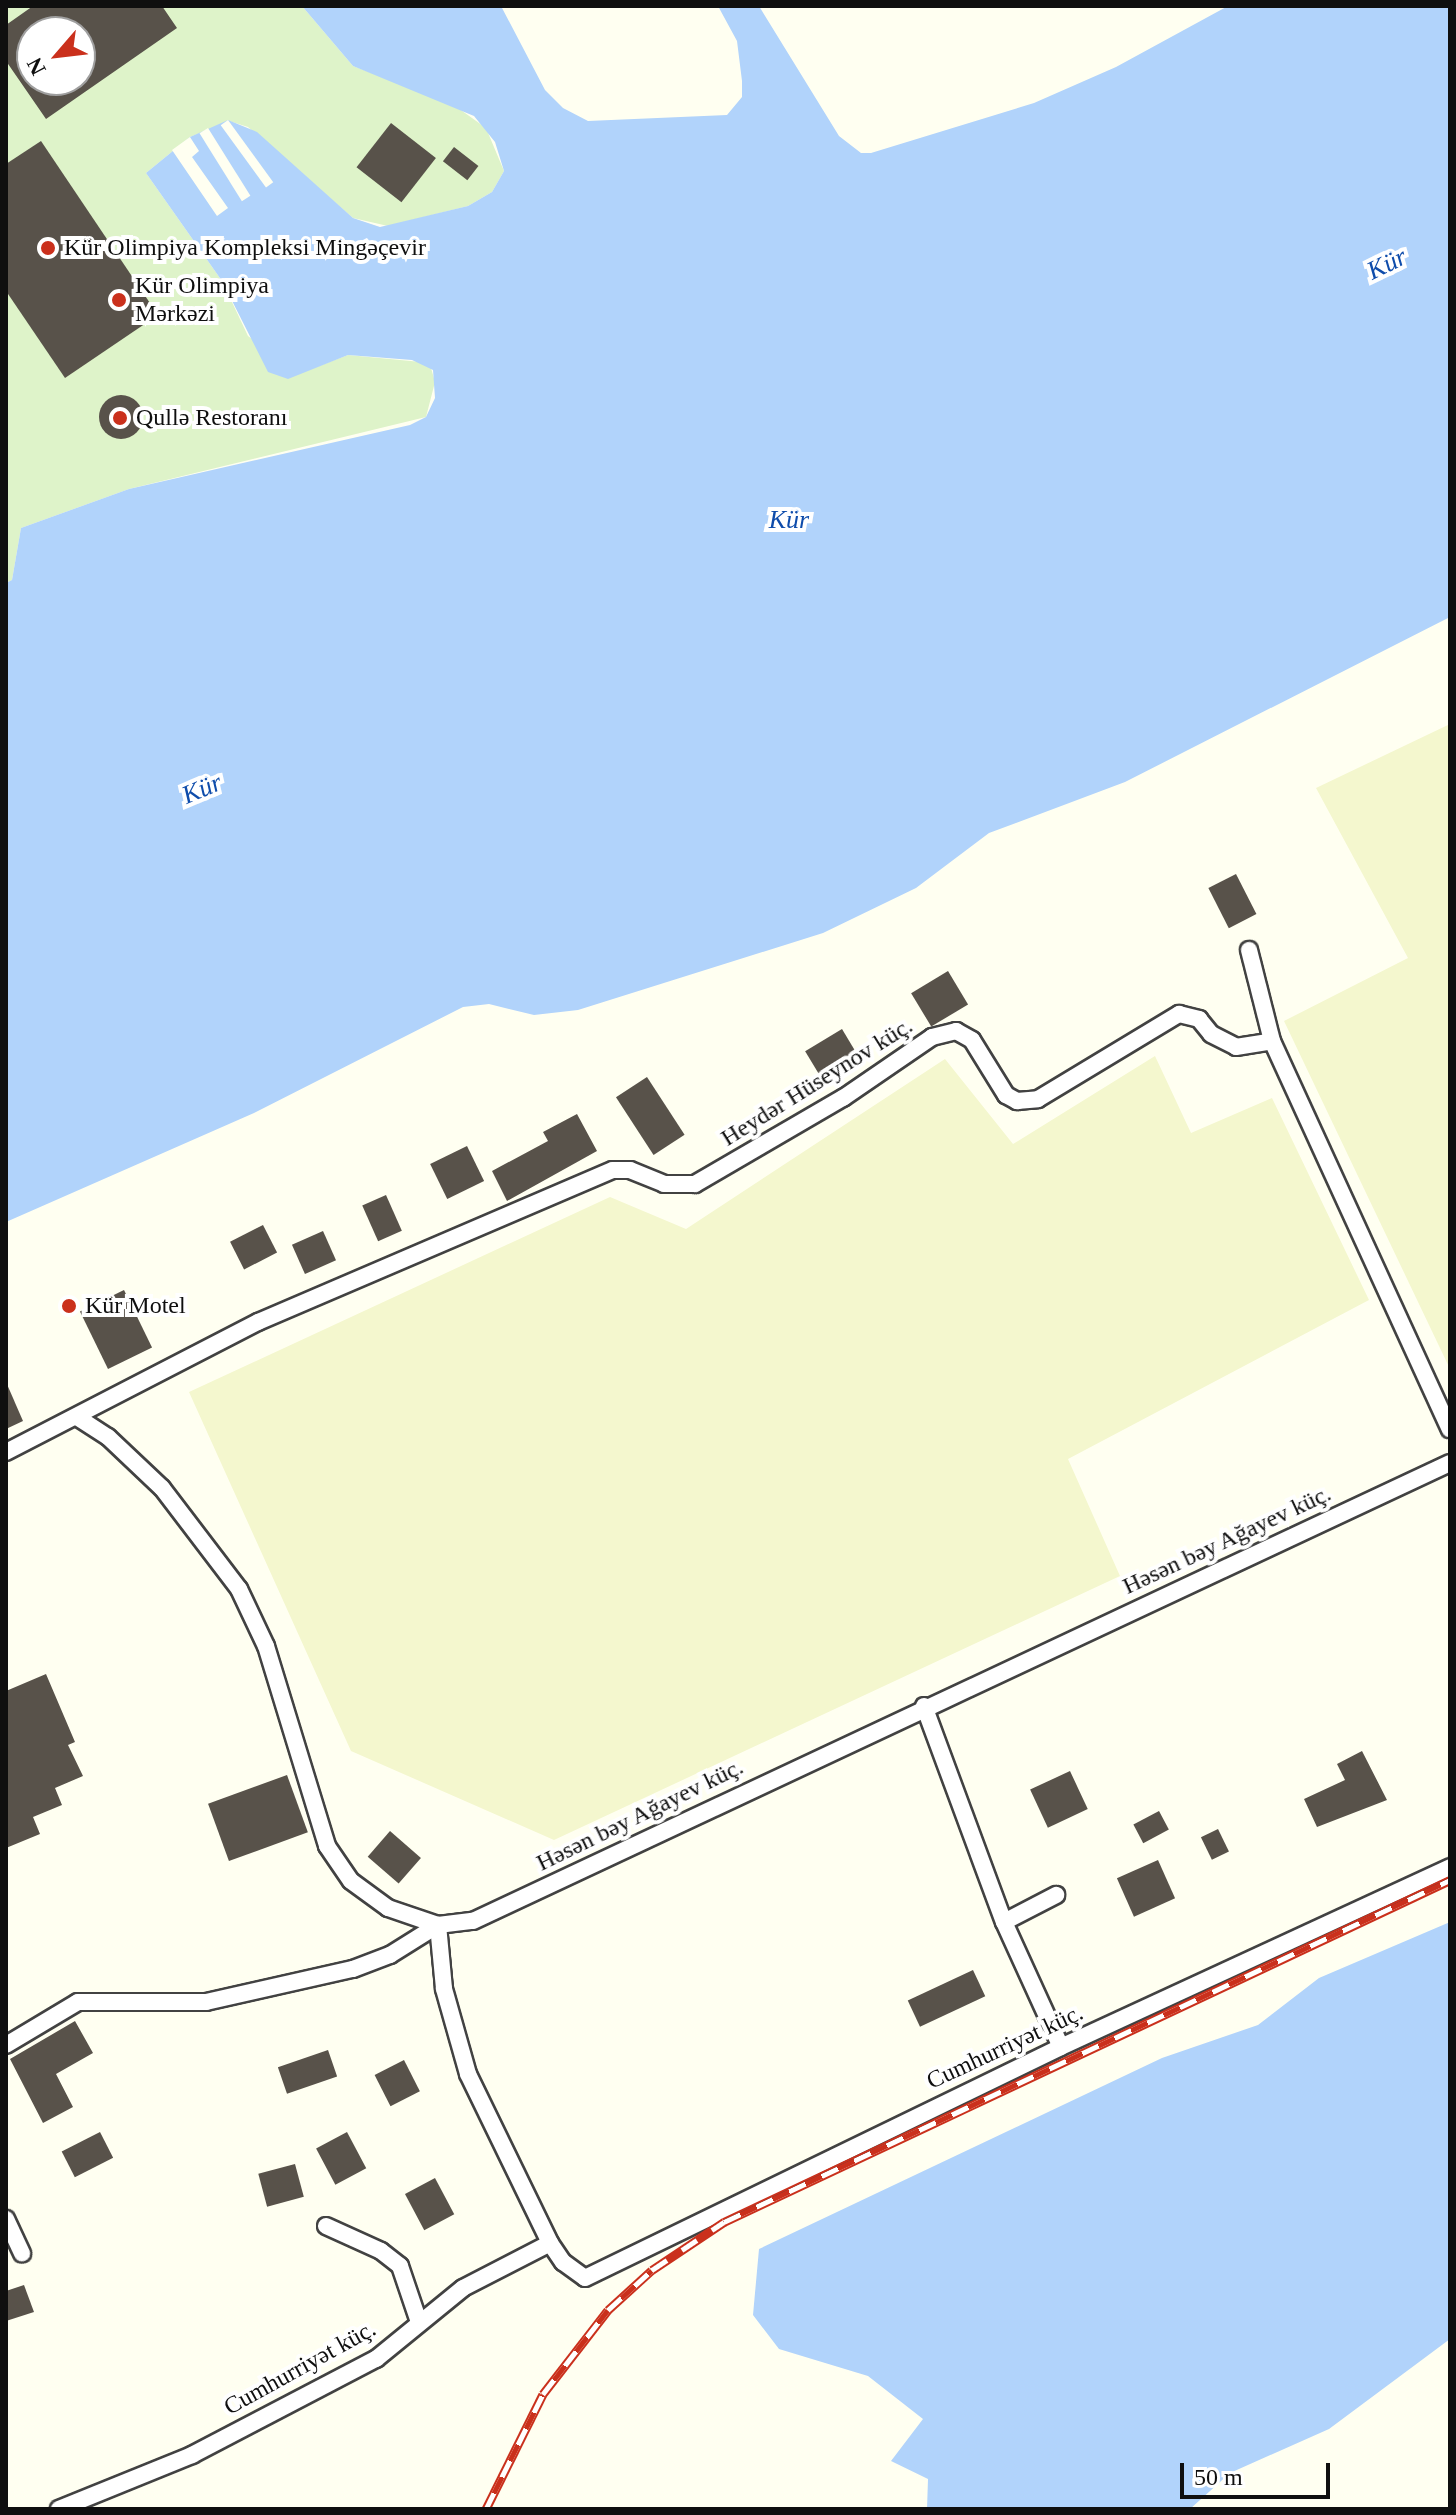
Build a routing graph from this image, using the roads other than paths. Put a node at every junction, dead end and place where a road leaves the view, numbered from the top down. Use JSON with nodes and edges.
{"nodes":[{"id":1,"x":1249,"y":950,"type":"dead end"},
{"id":2,"x":1272,"y":1041,"type":"junction"},
{"id":3,"x":77,"y":1417,"type":"junction"},
{"id":4,"x":1450,"y":1429,"type":"edge"},
{"id":5,"x":6,"y":1452,"type":"edge"},
{"id":6,"x":1450,"y":1463,"type":"edge"},
{"id":7,"x":924,"y":1706,"type":"junction"},
{"id":8,"x":1450,"y":1867,"type":"edge"},
{"id":9,"x":1056,"y":1895,"type":"dead end"},
{"id":10,"x":1004,"y":1922,"type":"junction"},
{"id":11,"x":438,"y":1925,"type":"junction"},
{"id":12,"x":6,"y":2045,"type":"edge"},
{"id":13,"x":1061,"y":2047,"type":"junction"},
{"id":14,"x":6,"y":2219,"type":"edge"},
{"id":15,"x":326,"y":2226,"type":"dead end"},
{"id":16,"x":550,"y":2243,"type":"junction"},
{"id":17,"x":22,"y":2254,"type":"dead end"},
{"id":18,"x":419,"y":2322,"type":"junction"},
{"id":19,"x":59,"y":2509,"type":"edge"}],
"edges":[{"from":1,"to":2,"type":"street"},
{"from":2,"to":3,"type":"street","name":"Heydər Hüseynov küç."},
{"from":2,"to":4,"type":"street"},
{"from":3,"to":5,"type":"street","name":"Heydər Hüseynov küç."},
{"from":3,"to":11,"type":"street","name":"Həsən bəy Ağayev küç."},
{"from":6,"to":7,"type":"street","name":"Həsən bəy Ağayev küç."},
{"from":7,"to":10,"type":"street"},
{"from":7,"to":11,"type":"street","name":"Həsən bəy Ağayev küç."},
{"from":8,"to":13,"type":"street","name":"Cumhurriyət küç."},
{"from":9,"to":10,"type":"street"},
{"from":10,"to":13,"type":"street"},
{"from":11,"to":12,"type":"street"},
{"from":11,"to":16,"type":"street"},
{"from":13,"to":16,"type":"street","name":"Cumhurriyət küç."},
{"from":14,"to":17,"type":"street"},
{"from":15,"to":18,"type":"street"},
{"from":16,"to":18,"type":"street","name":"Cumhurriyət küç."},
{"from":18,"to":19,"type":"street","name":"Cumhurriyət küç."}]}
